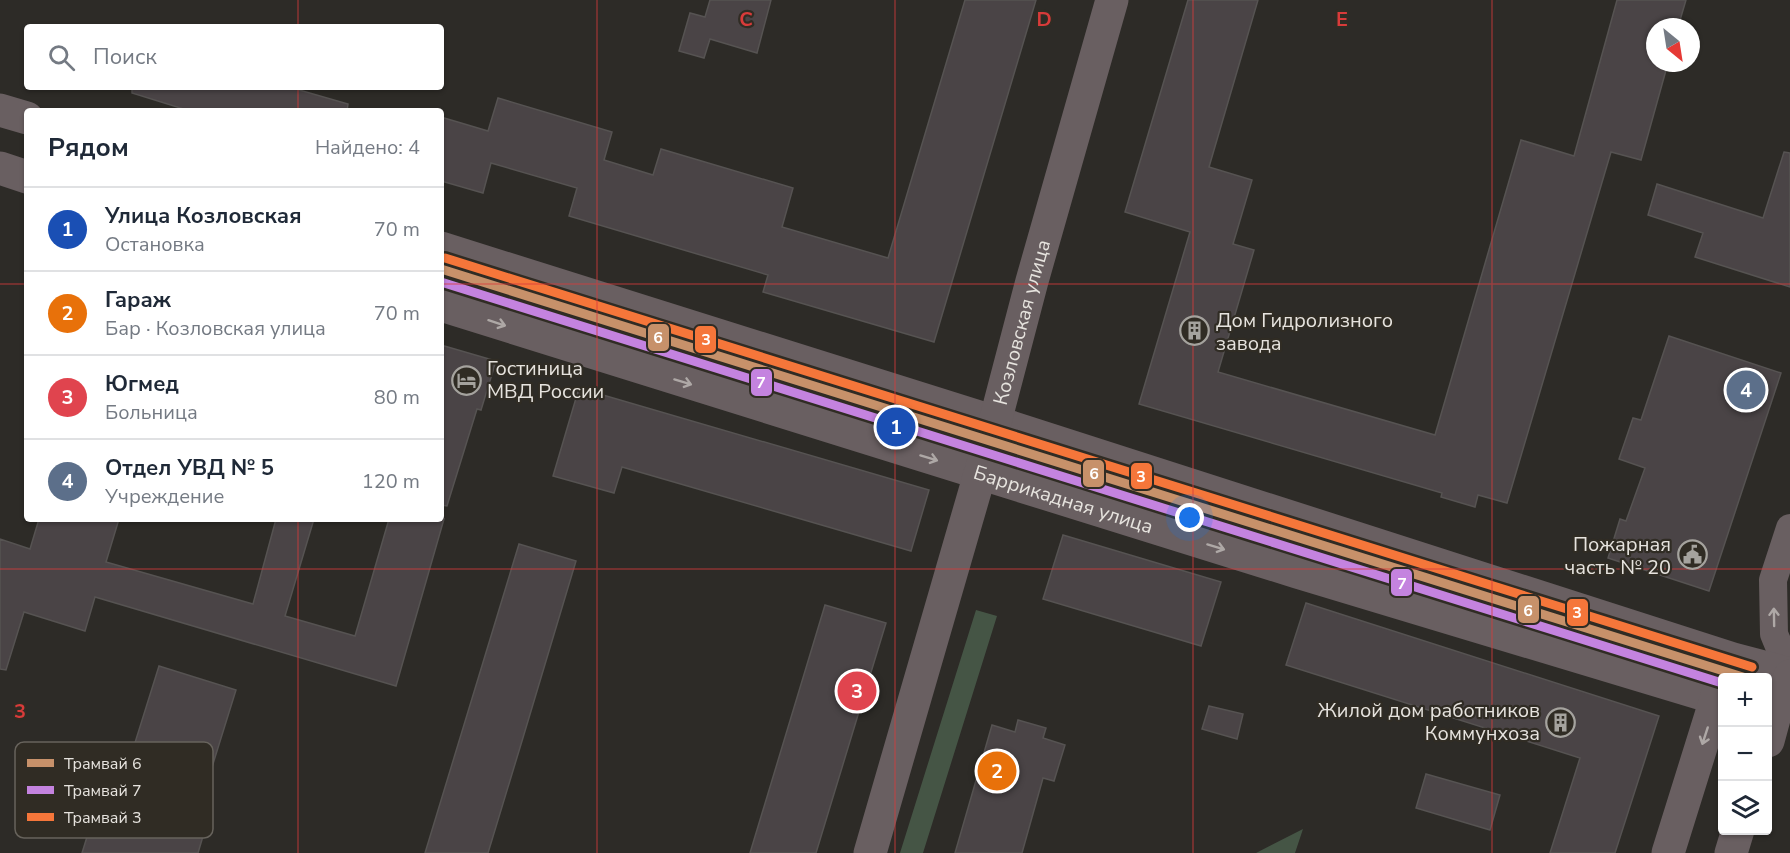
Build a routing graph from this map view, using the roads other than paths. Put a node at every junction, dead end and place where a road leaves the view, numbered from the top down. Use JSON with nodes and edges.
{"nodes":[{"id":1,"x":1112,"y":0,"type":"edge"},
{"id":2,"x":0,"y":110,"type":"edge"},
{"id":3,"x":24,"y":117,"type":"edge"},
{"id":4,"x":0,"y":168,"type":"edge"},
{"id":5,"x":24,"y":176,"type":"edge"},
{"id":6,"x":444,"y":249,"type":"edge"},
{"id":7,"x":444,"y":306,"type":"edge"},
{"id":8,"x":995,"y":422,"type":"junction"},
{"id":9,"x":980,"y":474,"type":"junction"},
{"id":10,"x":1790,"y":528,"type":"edge"},
{"id":11,"x":1790,"y":674,"type":"edge"},
{"id":12,"x":1772,"y":676,"type":"edge"},
{"id":13,"x":1718,"y":681,"type":"edge"},
{"id":14,"x":1718,"y":681,"type":"edge"},
{"id":15,"x":1718,"y":701,"type":"edge"},
{"id":16,"x":1775,"y":722,"type":"edge"},
{"id":17,"x":1737,"y":835,"type":"edge"},
{"id":18,"x":870,"y":853,"type":"edge"},
{"id":19,"x":1668,"y":853,"type":"edge"},
{"id":20,"x":1731,"y":853,"type":"edge"}],
"edges":[{"from":1,"to":8,"type":"street","name":"Козловская улица"},
{"from":2,"to":3,"type":"street"},
{"from":4,"to":5,"type":"street"},
{"from":6,"to":8,"type":"street","name":"Баррикадная улица"},
{"from":7,"to":9,"type":"street","name":"Баррикадная улица","one_way":true},
{"from":8,"to":9,"type":"street","name":"Козловская улица"},
{"from":8,"to":13,"type":"street","name":"Баррикадная улица"},
{"from":9,"to":14,"type":"street","name":"Баррикадная улица","one_way":true},
{"from":9,"to":18,"type":"street","name":"Козловская улица"},
{"from":11,"to":10,"type":"street","one_way":true},
{"from":11,"to":12,"type":"street","name":"Баррикадная улица"},
{"from":11,"to":16,"type":"street"},
{"from":15,"to":19,"type":"street","one_way":true},
{"from":17,"to":20,"type":"street"}]}
